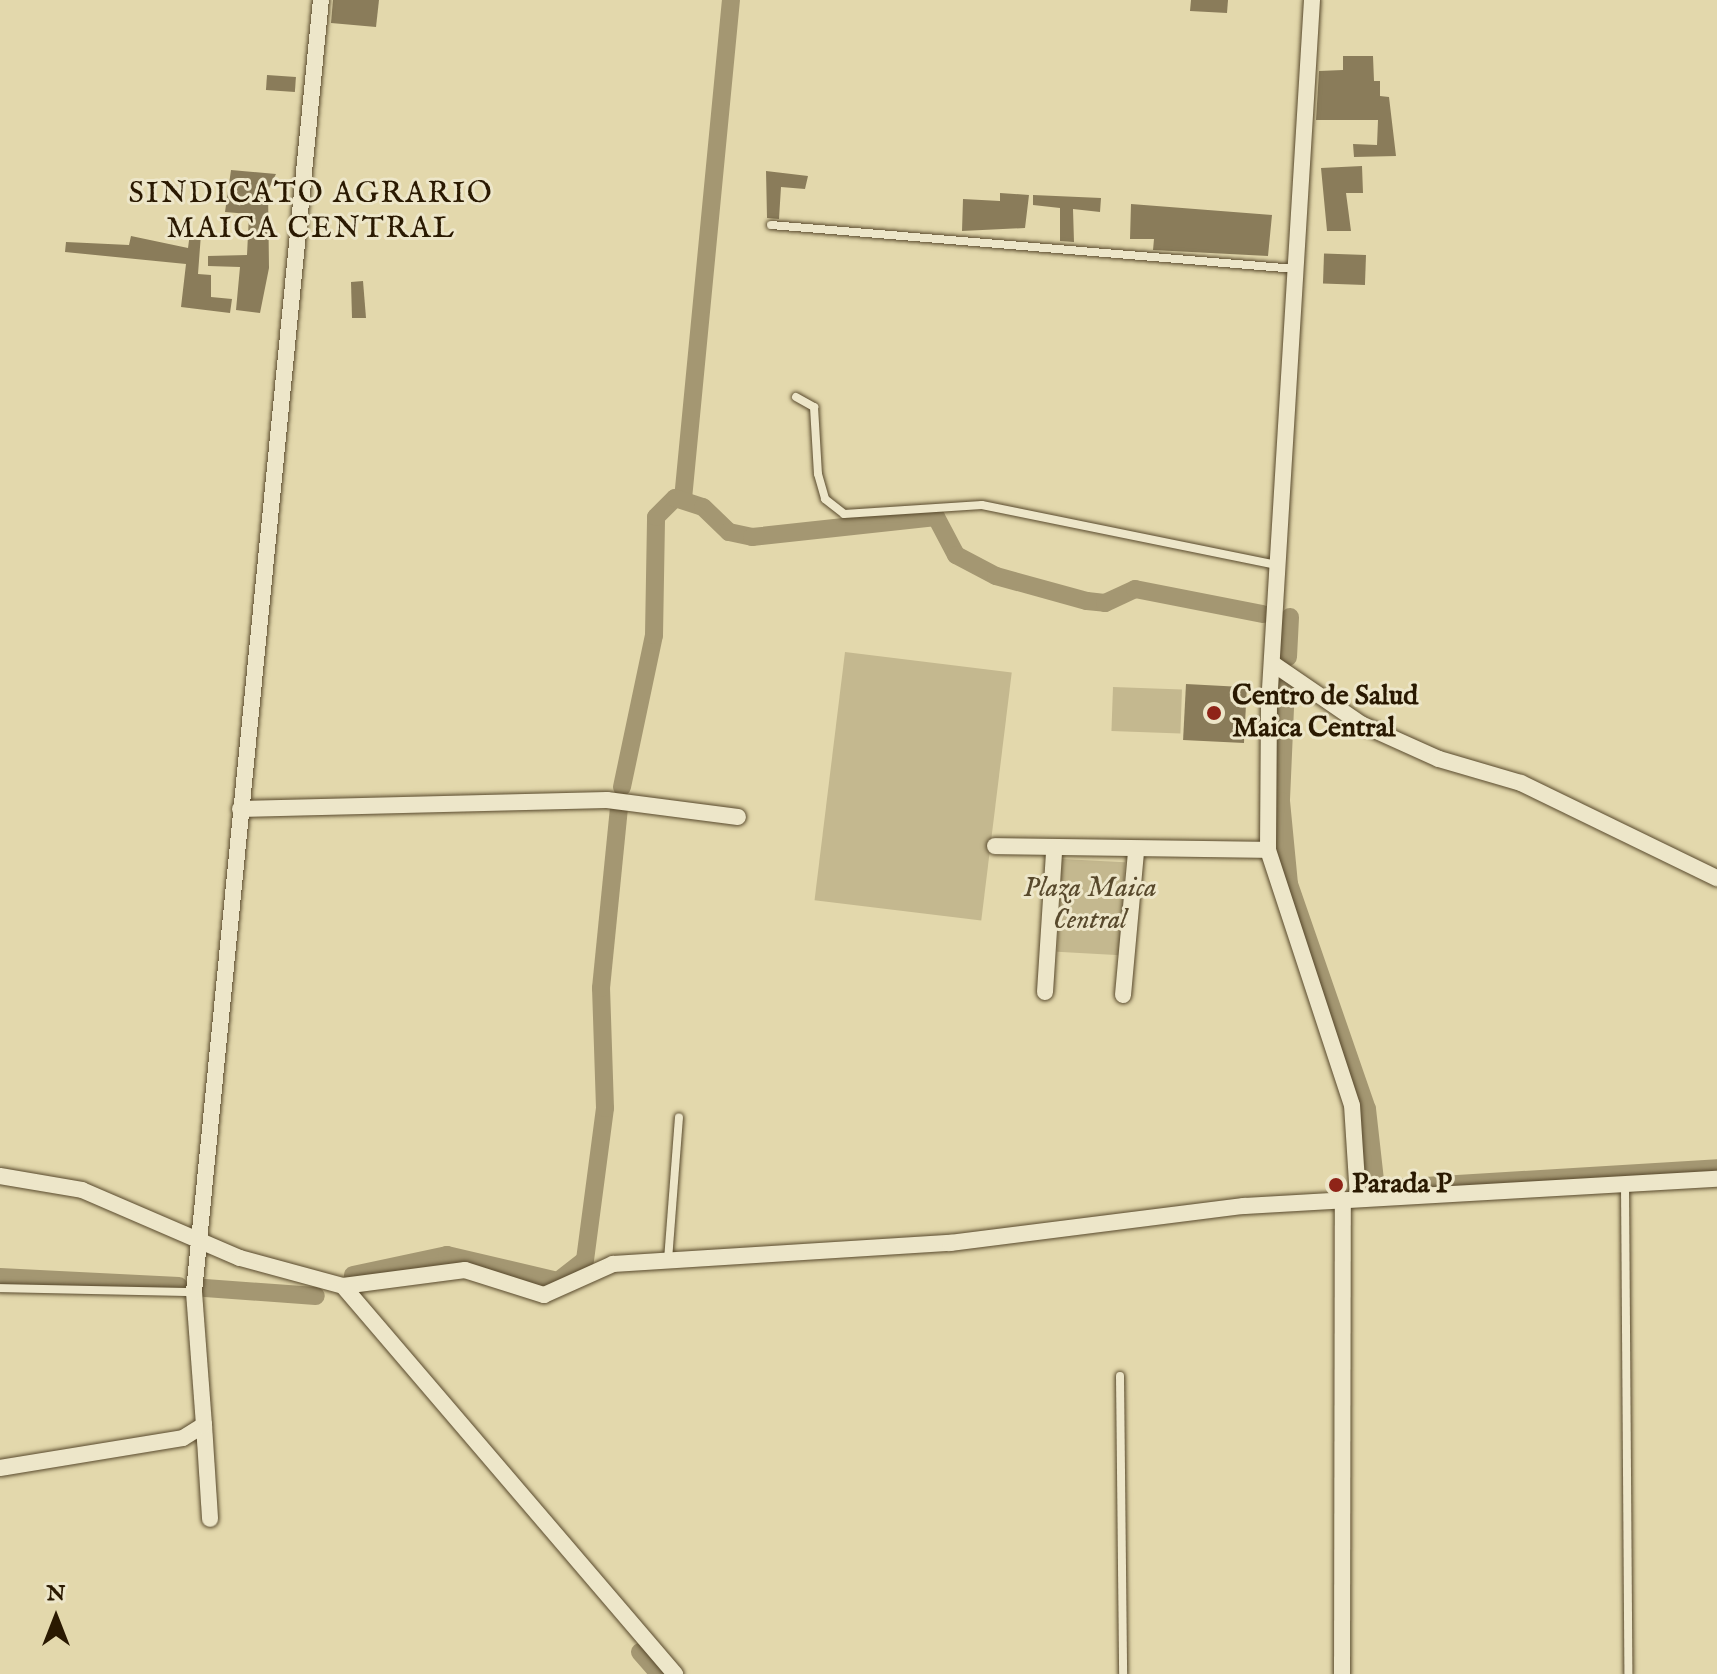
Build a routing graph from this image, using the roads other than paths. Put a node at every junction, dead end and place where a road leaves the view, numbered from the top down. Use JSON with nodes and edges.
{"nodes":[{"id":1,"x":321,"y":0,"type":"edge"},
{"id":2,"x":1312,"y":0,"type":"edge"},
{"id":3,"x":771,"y":225,"type":"dead end"},
{"id":4,"x":1296,"y":269,"type":"junction"},
{"id":5,"x":796,"y":397,"type":"dead end"},
{"id":6,"x":1278,"y":565,"type":"junction"},
{"id":7,"x":1272,"y":663,"type":"junction"},
{"id":8,"x":240,"y":809,"type":"junction"},
{"id":9,"x":738,"y":817,"type":"dead end"},
{"id":10,"x":995,"y":846,"type":"dead end"},
{"id":11,"x":1268,"y":850,"type":"junction"},
{"id":12,"x":1054,"y":851,"type":"junction"},
{"id":13,"x":1136,"y":852,"type":"junction"},
{"id":14,"x":1717,"y":878,"type":"edge"},
{"id":15,"x":1045,"y":992,"type":"dead end"},
{"id":16,"x":1123,"y":995,"type":"dead end"},
{"id":17,"x":679,"y":1117,"type":"dead end"},
{"id":18,"x":0,"y":1176,"type":"edge"},
{"id":19,"x":1717,"y":1179,"type":"edge"},
{"id":20,"x":1625,"y":1185,"type":"junction"},
{"id":21,"x":1350,"y":1199,"type":"junction"},
{"id":22,"x":201,"y":1237,"type":"junction"},
{"id":23,"x":668,"y":1260,"type":"junction"},
{"id":24,"x":343,"y":1286,"type":"junction"},
{"id":25,"x":0,"y":1288,"type":"edge"},
{"id":26,"x":194,"y":1292,"type":"junction"},
{"id":27,"x":1120,"y":1376,"type":"dead end"},
{"id":28,"x":204,"y":1425,"type":"junction"},
{"id":29,"x":0,"y":1468,"type":"edge"},
{"id":30,"x":210,"y":1519,"type":"dead end"},
{"id":31,"x":675,"y":1674,"type":"edge"},
{"id":32,"x":1123,"y":1674,"type":"edge"},
{"id":33,"x":1342,"y":1674,"type":"edge"},
{"id":34,"x":1628,"y":1674,"type":"edge"}],
"edges":[{"from":1,"to":8,"type":"street"},
{"from":2,"to":4,"type":"street"},
{"from":3,"to":4,"type":"lane"},
{"from":4,"to":6,"type":"street"},
{"from":5,"to":6,"type":"lane"},
{"from":6,"to":7,"type":"street"},
{"from":7,"to":11,"type":"street"},
{"from":7,"to":14,"type":"street"},
{"from":8,"to":9,"type":"street"},
{"from":8,"to":22,"type":"street"},
{"from":10,"to":12,"type":"street"},
{"from":11,"to":13,"type":"street"},
{"from":11,"to":21,"type":"street"},
{"from":12,"to":13,"type":"street"},
{"from":12,"to":15,"type":"street"},
{"from":13,"to":16,"type":"street"},
{"from":17,"to":23,"type":"lane"},
{"from":18,"to":22,"type":"street"},
{"from":19,"to":20,"type":"street"},
{"from":20,"to":21,"type":"street"},
{"from":20,"to":34,"type":"lane"},
{"from":21,"to":23,"type":"street"},
{"from":21,"to":33,"type":"street"},
{"from":22,"to":24,"type":"street"},
{"from":22,"to":26,"type":"street"},
{"from":23,"to":24,"type":"street"},
{"from":24,"to":31,"type":"street"},
{"from":25,"to":26,"type":"lane"},
{"from":26,"to":28,"type":"street"},
{"from":27,"to":32,"type":"lane"},
{"from":28,"to":29,"type":"street"},
{"from":28,"to":30,"type":"street"}]}
